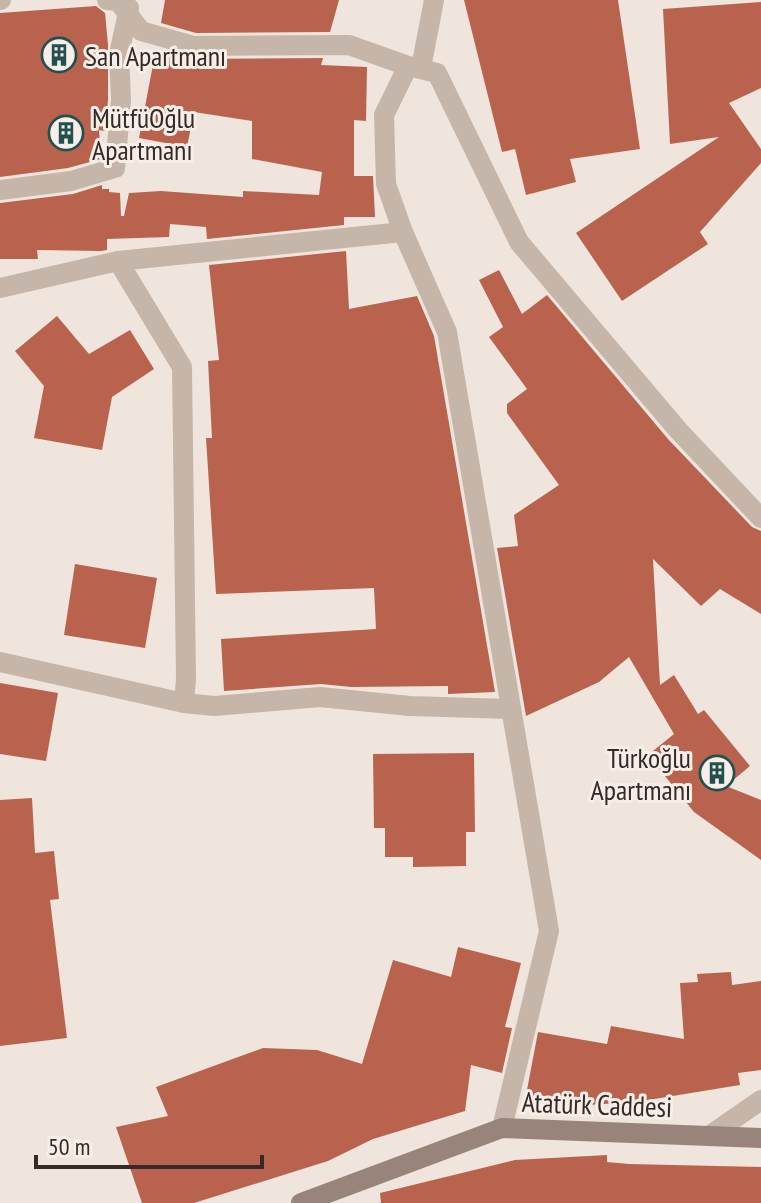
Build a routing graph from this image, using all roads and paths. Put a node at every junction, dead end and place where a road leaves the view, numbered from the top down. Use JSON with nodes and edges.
{"nodes":[{"id":1,"x":107,"y":0,"type":"edge"},
{"id":2,"x":434,"y":0,"type":"edge"},
{"id":3,"x":129,"y":7,"type":"edge"},
{"id":4,"x":414,"y":67,"type":"junction"},
{"id":5,"x":0,"y":190,"type":"edge"},
{"id":6,"x":403,"y":232,"type":"junction"},
{"id":7,"x":118,"y":261,"type":"junction"},
{"id":8,"x":0,"y":288,"type":"edge"},
{"id":9,"x":761,"y":518,"type":"edge"},
{"id":10,"x":0,"y":662,"type":"edge"},
{"id":11,"x":184,"y":703,"type":"junction"},
{"id":12,"x":510,"y":709,"type":"junction"},
{"id":13,"x":761,"y":1100,"type":"edge"},
{"id":14,"x":502,"y":1128,"type":"junction"},
{"id":15,"x":709,"y":1136,"type":"junction"},
{"id":16,"x":761,"y":1138,"type":"edge"},
{"id":17,"x":301,"y":1203,"type":"edge"}],
"edges":[{"from":1,"to":3,"type":"street"},
{"from":2,"to":4,"type":"street"},
{"from":3,"to":4,"type":"street"},
{"from":3,"to":5,"type":"street"},
{"from":4,"to":6,"type":"street"},
{"from":4,"to":9,"type":"street"},
{"from":6,"to":7,"type":"street"},
{"from":6,"to":12,"type":"street"},
{"from":7,"to":8,"type":"street"},
{"from":7,"to":11,"type":"street"},
{"from":10,"to":11,"type":"street"},
{"from":11,"to":12,"type":"street"},
{"from":12,"to":14,"type":"street"},
{"from":13,"to":15,"type":"street"},
{"from":14,"to":15,"type":"street","name":"Atatürk Caddesi"},
{"from":14,"to":17,"type":"street","name":"Atatürk Caddesi"},
{"from":15,"to":16,"type":"street","name":"Atatürk Caddesi"}]}
